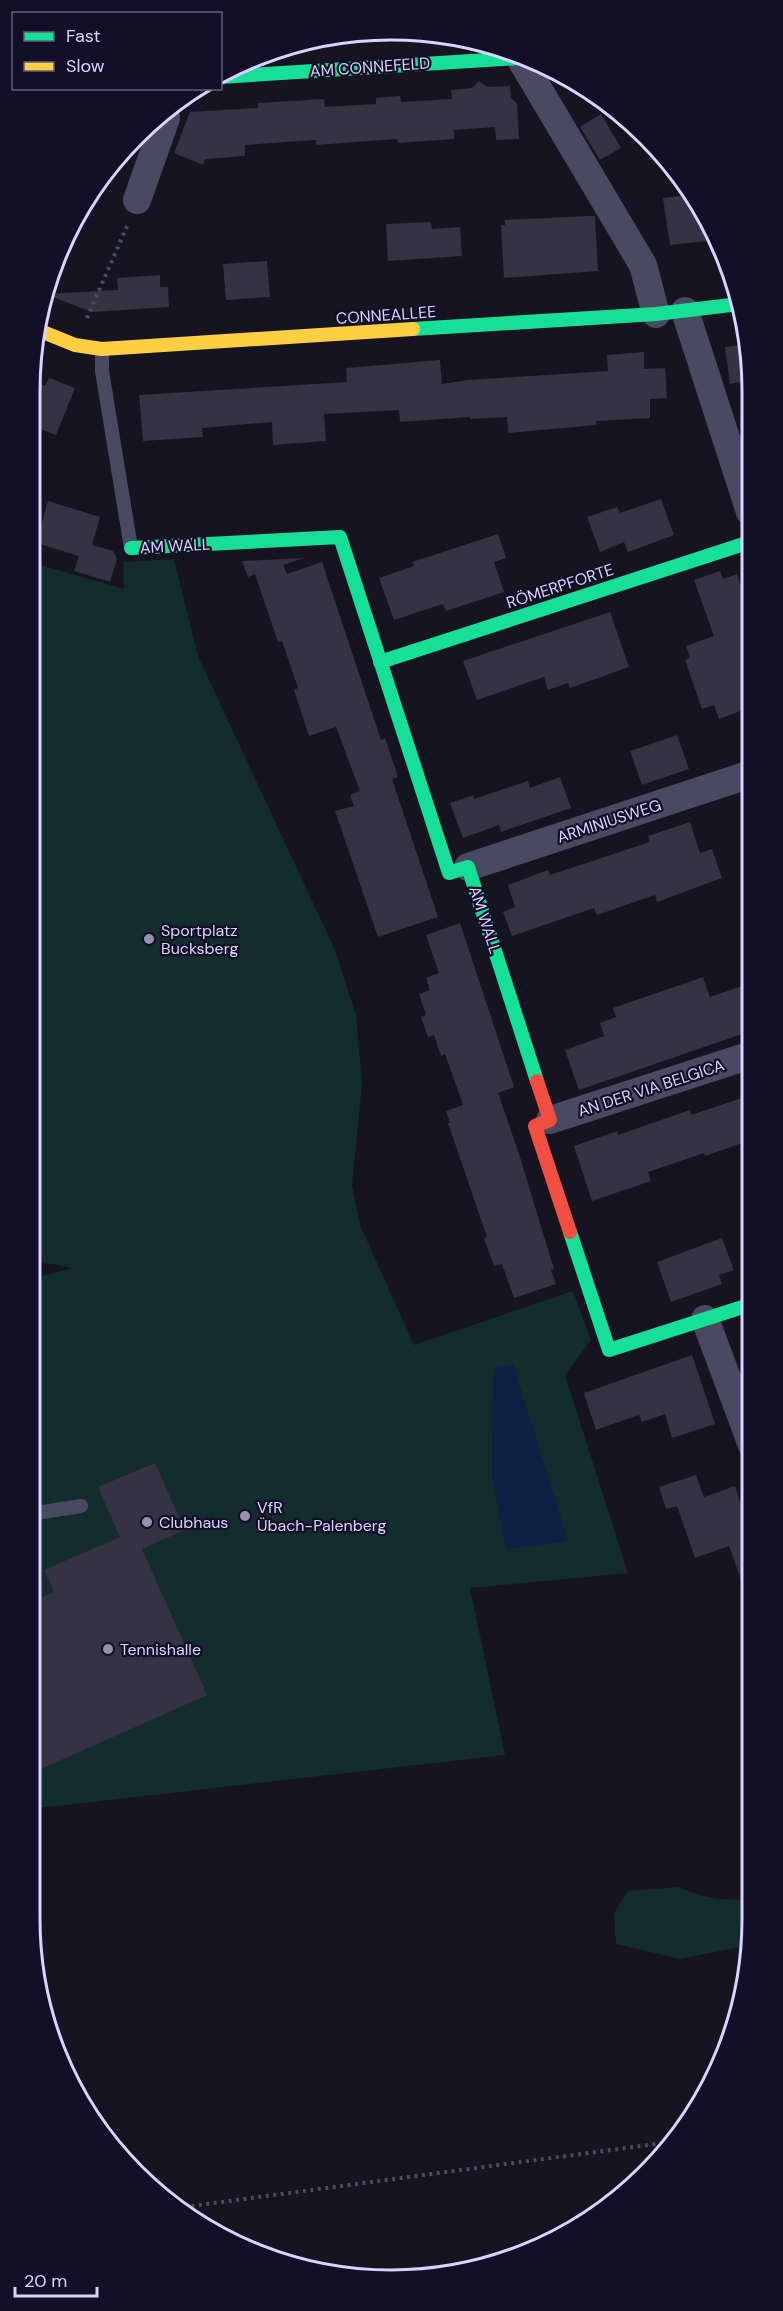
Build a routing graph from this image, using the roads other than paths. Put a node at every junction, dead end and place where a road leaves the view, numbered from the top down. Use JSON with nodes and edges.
{"nodes":[{"id":1,"x":504,"y":59,"type":"edge"},
{"id":2,"x":525,"y":67,"type":"edge"},
{"id":3,"x":241,"y":75,"type":"edge"},
{"id":4,"x":164,"y":125,"type":"edge"},
{"id":5,"x":138,"y":200,"type":"road end"},
{"id":6,"x":732,"y":305,"type":"edge"},
{"id":7,"x":685,"y":311,"type":"junction"},
{"id":8,"x":656,"y":314,"type":"junction"},
{"id":9,"x":46,"y":333,"type":"edge"},
{"id":10,"x":102,"y":349,"type":"junction"},
{"id":11,"x":742,"y":487,"type":"edge"},
{"id":12,"x":742,"y":545,"type":"edge"},
{"id":13,"x":131,"y":548,"type":"joint"},
{"id":14,"x":380,"y":662,"type":"junction"},
{"id":15,"x":742,"y":777,"type":"edge"},
{"id":16,"x":468,"y":867,"type":"junction"},
{"id":17,"x":742,"y":1058,"type":"edge"},
{"id":18,"x":550,"y":1120,"type":"junction"},
{"id":19,"x":742,"y":1307,"type":"edge"},
{"id":20,"x":705,"y":1319,"type":"junction"},
{"id":21,"x":742,"y":1418,"type":"edge"},
{"id":22,"x":81,"y":1506,"type":"dead end"},
{"id":23,"x":40,"y":1512,"type":"edge"}],
"edges":[{"from":1,"to":3,"type":"street","name":"AM CONNEFELD"},
{"from":2,"to":8,"type":"street","name":"AM CONNEFELD"},
{"from":4,"to":5,"type":"street"},
{"from":6,"to":7,"type":"street","name":"CONNEALLEE"},
{"from":7,"to":8,"type":"street","name":"CONNEALLEE"},
{"from":7,"to":11,"type":"street"},
{"from":8,"to":10,"type":"street","name":"CONNEALLEE"},
{"from":9,"to":10,"type":"street","name":"CONNEALLEE"},
{"from":10,"to":13,"type":"lane"},
{"from":12,"to":14,"type":"street","name":"RÖMERPFORTE"},
{"from":13,"to":14,"type":"street","name":"AM WALL"},
{"from":14,"to":16,"type":"street","name":"AM WALL"},
{"from":15,"to":16,"type":"street","name":"ARMINIUSWEG"},
{"from":16,"to":18,"type":"street","name":"AM WALL"},
{"from":17,"to":18,"type":"street","name":"AN DER VIA BELGICA"},
{"from":18,"to":20,"type":"street"},
{"from":19,"to":20,"type":"street"},
{"from":20,"to":21,"type":"street"},
{"from":22,"to":23,"type":"lane"}]}
